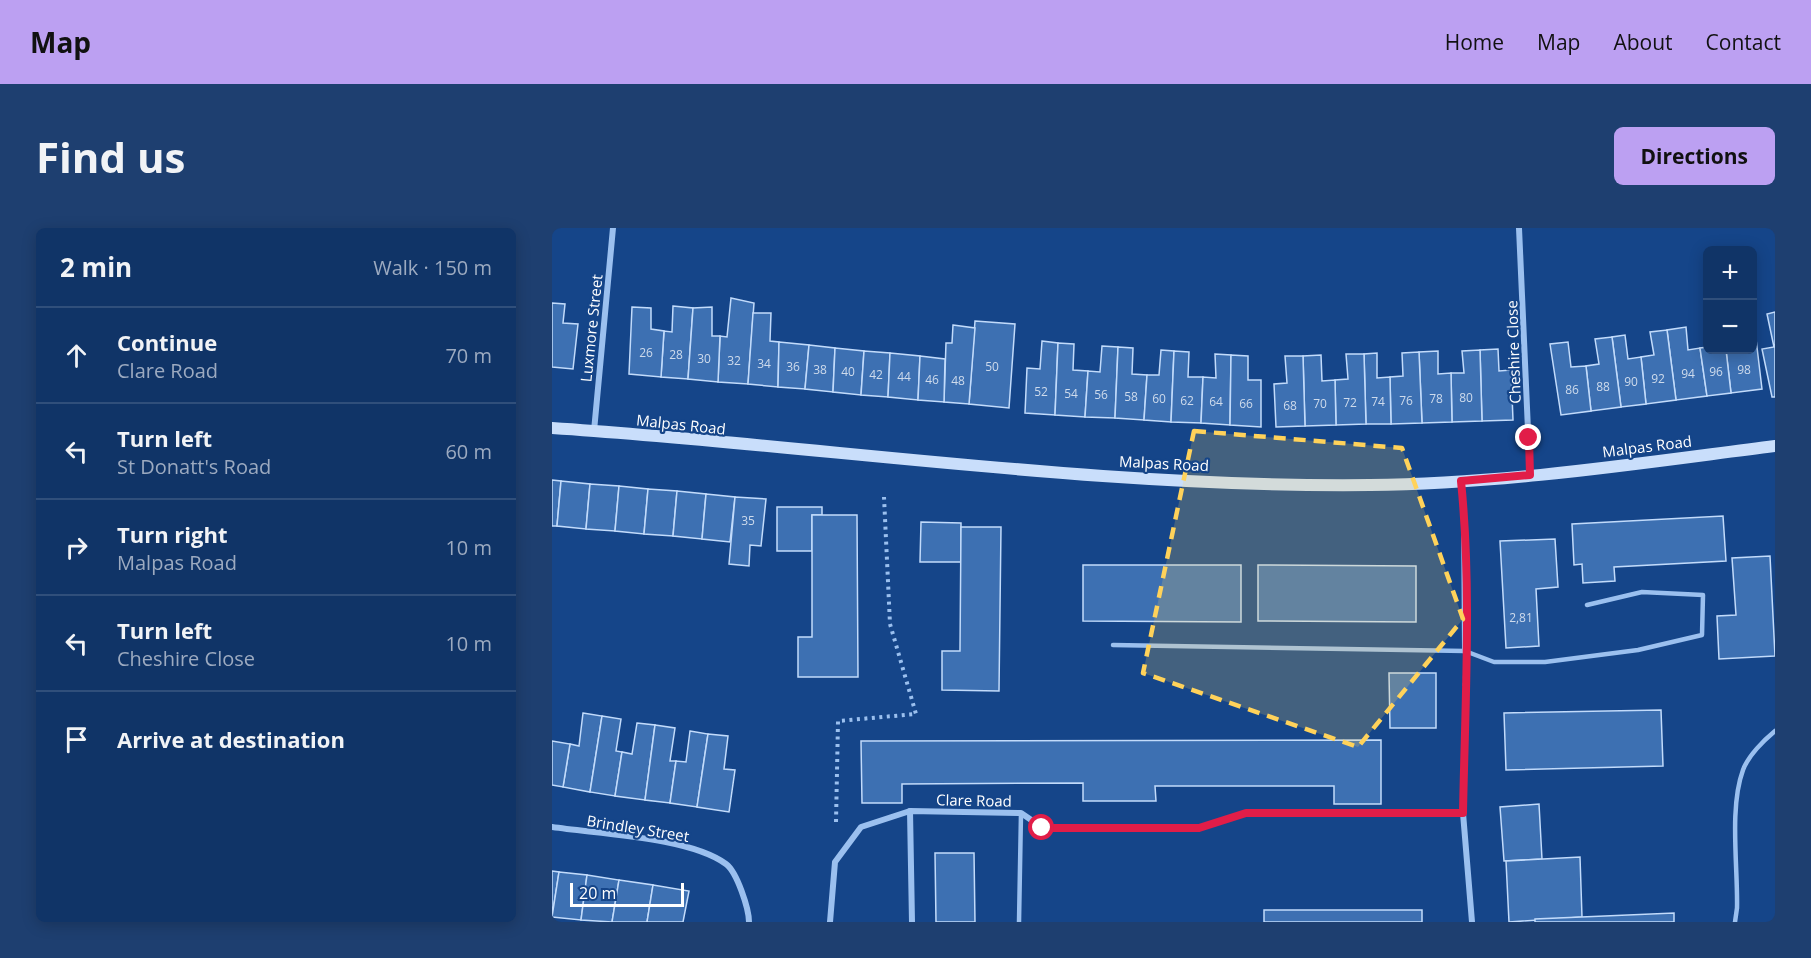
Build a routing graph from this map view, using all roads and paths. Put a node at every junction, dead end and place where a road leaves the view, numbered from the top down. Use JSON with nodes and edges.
{"nodes":[{"id":1,"x":613,"y":228,"type":"edge"},
{"id":2,"x":1519,"y":228,"type":"edge"},
{"id":3,"x":552,"y":428,"type":"edge"},
{"id":4,"x":594,"y":431,"type":"junction"},
{"id":5,"x":1775,"y":446,"type":"edge"},
{"id":6,"x":1530,"y":475,"type":"junction"},
{"id":7,"x":1461,"y":481,"type":"junction"},
{"id":8,"x":884,"y":497,"type":"dead end"},
{"id":9,"x":1587,"y":605,"type":"dead end"},
{"id":10,"x":1113,"y":645,"type":"dead end"},
{"id":11,"x":1465,"y":651,"type":"junction"},
{"id":12,"x":1775,"y":731,"type":"edge"},
{"id":13,"x":910,"y":811,"type":"junction"},
{"id":14,"x":1021,"y":813,"type":"junction"},
{"id":15,"x":1463,"y":813,"type":"junction"},
{"id":16,"x":552,"y":827,"type":"edge"},
{"id":17,"x":835,"y":862,"type":"junction"},
{"id":18,"x":749,"y":922,"type":"edge"},
{"id":19,"x":830,"y":922,"type":"edge"},
{"id":20,"x":912,"y":922,"type":"edge"},
{"id":21,"x":1019,"y":922,"type":"edge"},
{"id":22,"x":1472,"y":922,"type":"edge"},
{"id":23,"x":1735,"y":922,"type":"edge"}],
"edges":[{"from":1,"to":4,"type":"street","name":"Luxmore Street"},
{"from":2,"to":6,"type":"street","name":"Cheshire Close"},
{"from":3,"to":4,"type":"main road","name":"Malpas Road"},
{"from":4,"to":7,"type":"main road","name":"Malpas Road"},
{"from":5,"to":6,"type":"main road","name":"Malpas Road"},
{"from":6,"to":7,"type":"main road","name":"Malpas Road"},
{"from":7,"to":11,"type":"street"},
{"from":8,"to":17,"type":"path"},
{"from":9,"to":11,"type":"lane"},
{"from":10,"to":11,"type":"lane"},
{"from":11,"to":15,"type":"path"},
{"from":12,"to":23,"type":"lane"},
{"from":13,"to":14,"type":"street","name":"Clare Road"},
{"from":13,"to":17,"type":"street","name":"Clare Road"},
{"from":13,"to":20,"type":"street"},
{"from":14,"to":15,"type":"street","name":"Clare Road"},
{"from":14,"to":21,"type":"lane"},
{"from":15,"to":22,"type":"street"},
{"from":16,"to":18,"type":"street","name":"Brindley Street"},
{"from":17,"to":19,"type":"street"}]}
